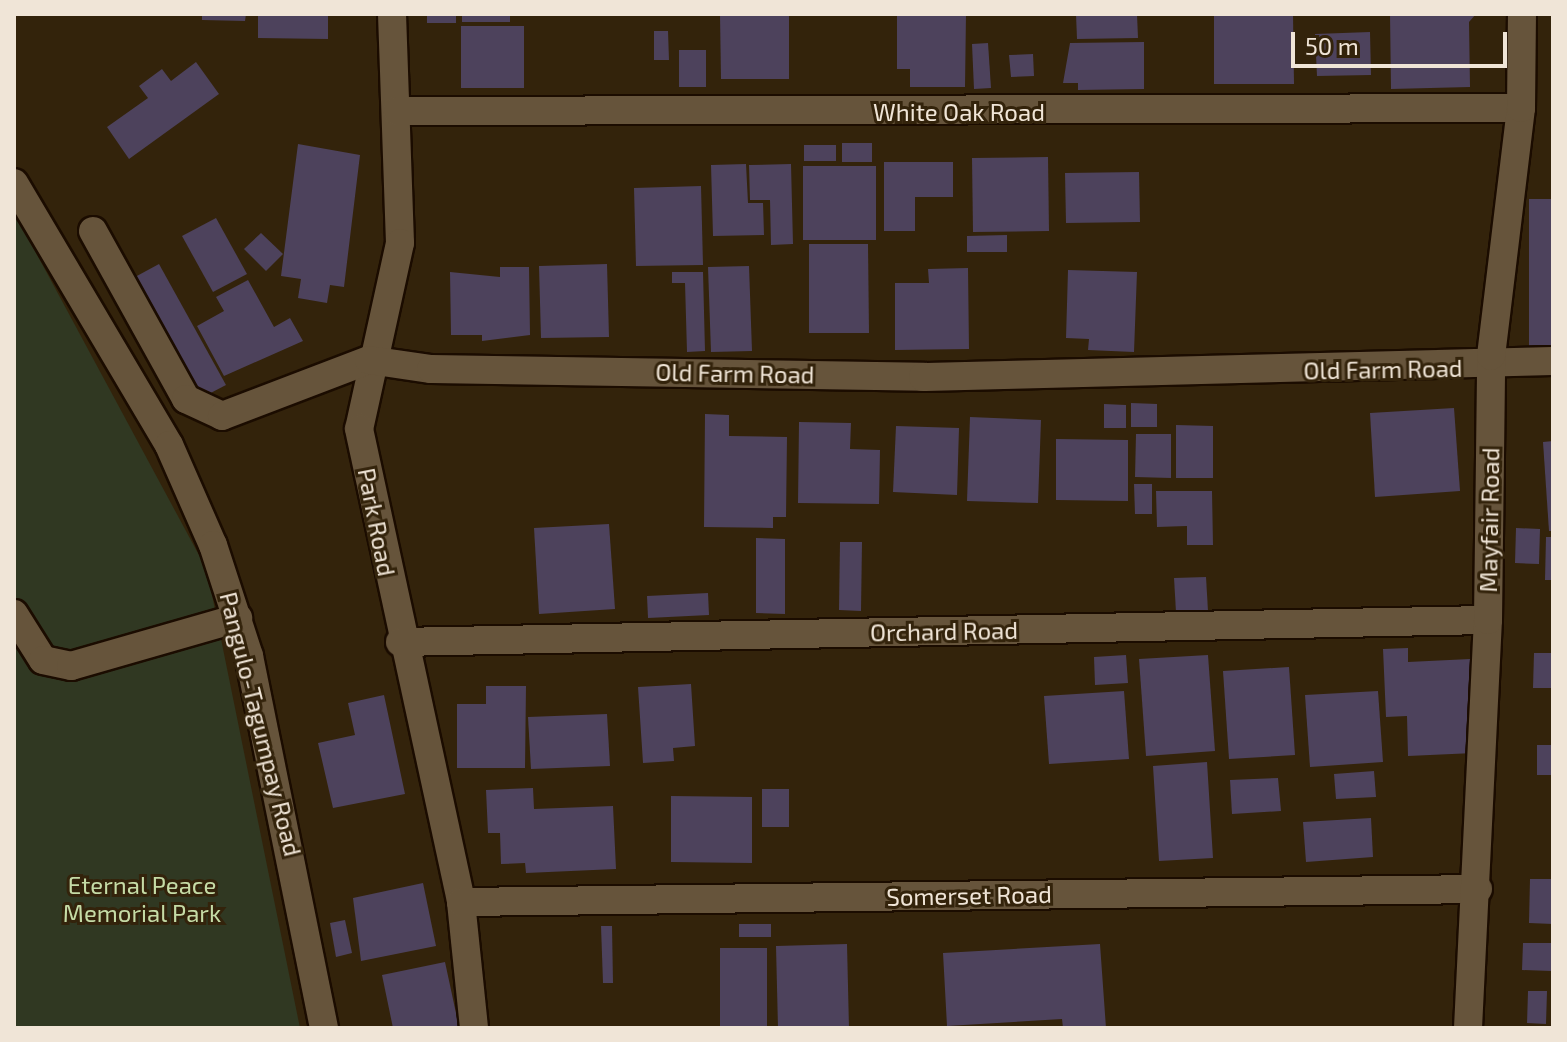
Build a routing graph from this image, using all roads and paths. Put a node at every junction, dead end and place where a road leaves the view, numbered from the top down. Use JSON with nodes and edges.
{"nodes":[{"id":1,"x":392,"y":14,"type":"edge"},
{"id":2,"x":1522,"y":14,"type":"edge"},
{"id":3,"x":1521,"y":108,"type":"junction"},
{"id":4,"x":397,"y":111,"type":"junction"},
{"id":5,"x":14,"y":183,"type":"edge"},
{"id":6,"x":93,"y":231,"type":"dead end"},
{"id":7,"x":369,"y":360,"type":"junction"},
{"id":8,"x":1553,"y":361,"type":"edge"},
{"id":9,"x":1491,"y":367,"type":"junction"},
{"id":10,"x":14,"y":614,"type":"edge"},
{"id":11,"x":238,"y":618,"type":"junction"},
{"id":12,"x":1488,"y":620,"type":"junction"},
{"id":13,"x":400,"y":642,"type":"junction"},
{"id":14,"x":1478,"y":889,"type":"junction"},
{"id":15,"x":461,"y":902,"type":"junction"},
{"id":16,"x":324,"y":1028,"type":"edge"},
{"id":17,"x":474,"y":1028,"type":"edge"},
{"id":18,"x":1468,"y":1028,"type":"edge"}],
"edges":[{"from":1,"to":4,"type":"street","name":"Park Road"},
{"from":2,"to":3,"type":"street","name":"Mayfair Road"},
{"from":3,"to":4,"type":"street","name":"White Oak Road"},
{"from":3,"to":9,"type":"street","name":"Mayfair Road"},
{"from":4,"to":7,"type":"street","name":"Park Road"},
{"from":5,"to":11,"type":"street","name":"Pangulo-Tagumpay Road"},
{"from":6,"to":7,"type":"street","name":"Old Farm Road"},
{"from":7,"to":9,"type":"street","name":"Old Farm Road"},
{"from":7,"to":13,"type":"street","name":"Park Road"},
{"from":8,"to":9,"type":"street","name":"Old Farm Road"},
{"from":9,"to":12,"type":"street","name":"Mayfair Road"},
{"from":10,"to":11,"type":"street"},
{"from":11,"to":16,"type":"street","name":"Pangulo-Tagumpay Road"},
{"from":12,"to":13,"type":"street","name":"Orchard Road"},
{"from":12,"to":14,"type":"street","name":"Mayfair Road"},
{"from":13,"to":15,"type":"street","name":"Park Road"},
{"from":14,"to":15,"type":"street","name":"Somerset Road"},
{"from":14,"to":18,"type":"street","name":"Mayfair Road"},
{"from":15,"to":17,"type":"street","name":"Park Road"}]}
